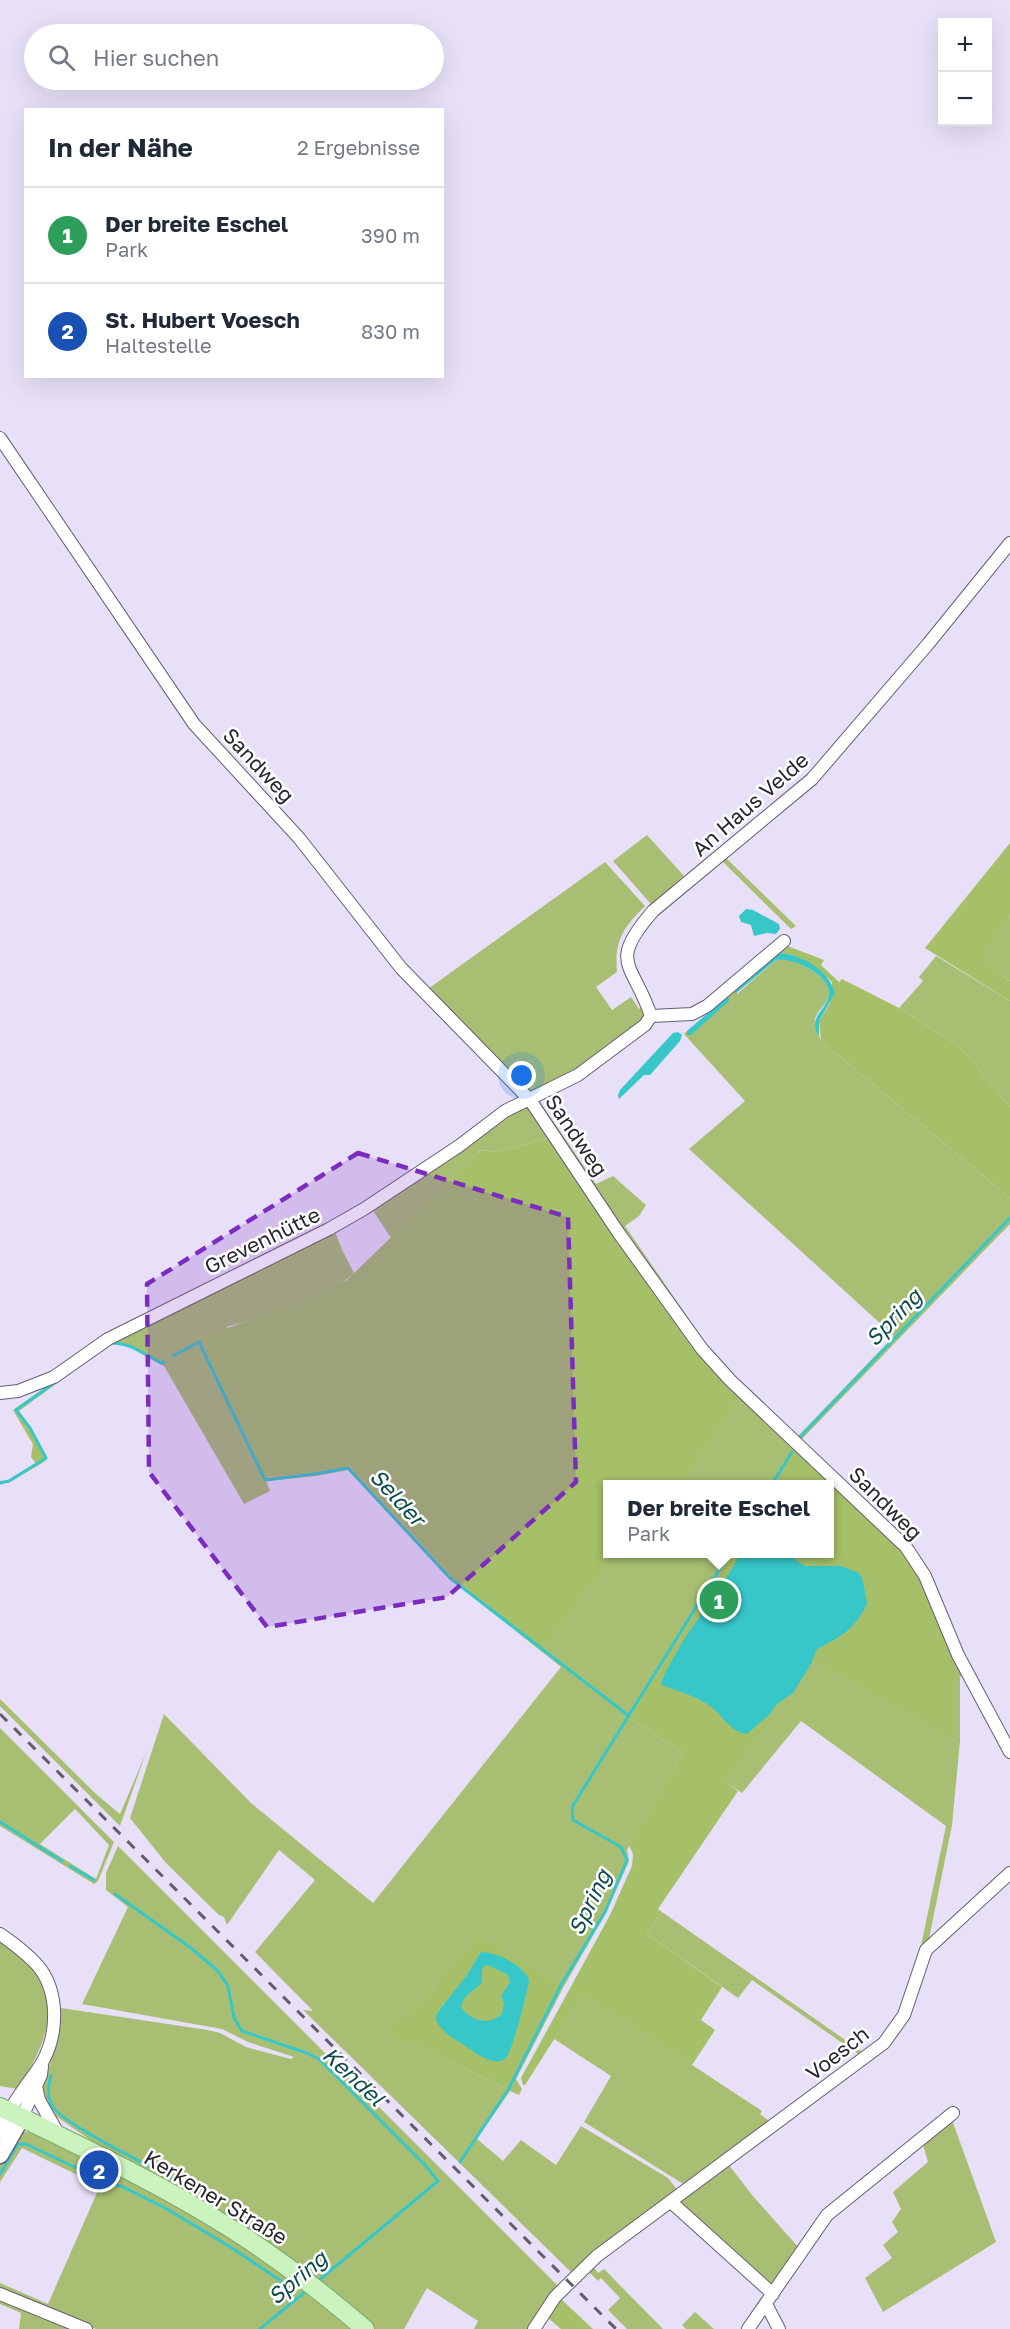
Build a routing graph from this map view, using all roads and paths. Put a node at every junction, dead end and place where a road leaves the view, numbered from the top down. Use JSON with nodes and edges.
{"nodes":[{"id":1,"x":0,"y":438,"type":"edge"},
{"id":2,"x":1010,"y":543,"type":"edge"},
{"id":3,"x":784,"y":941,"type":"dead end"},
{"id":4,"x":651,"y":1016,"type":"junction"},
{"id":5,"x":530,"y":1100,"type":"junction"},
{"id":6,"x":0,"y":1393,"type":"edge"},
{"id":7,"x":1010,"y":1752,"type":"edge"},
{"id":8,"x":1010,"y":1873,"type":"edge"},
{"id":9,"x":0,"y":1934,"type":"edge"},
{"id":10,"x":42,"y":2062,"type":"junction"},
{"id":11,"x":36,"y":2086,"type":"junction"},
{"id":12,"x":10,"y":2112,"type":"edge"},
{"id":13,"x":953,"y":2113,"type":"dead end"},
{"id":14,"x":0,"y":2130,"type":"edge"},
{"id":15,"x":60,"y":2136,"type":"junction"},
{"id":16,"x":0,"y":2155,"type":"edge"},
{"id":17,"x":671,"y":2202,"type":"junction"},
{"id":18,"x":0,"y":2294,"type":"edge"},
{"id":19,"x":770,"y":2299,"type":"junction"},
{"id":20,"x":86,"y":2329,"type":"edge"},
{"id":21,"x":365,"y":2329,"type":"edge"},
{"id":22,"x":534,"y":2329,"type":"edge"},
{"id":23,"x":748,"y":2329,"type":"edge"},
{"id":24,"x":779,"y":2329,"type":"edge"}],
"edges":[{"from":1,"to":5,"type":"street","name":"Sandweg"},
{"from":2,"to":4,"type":"street","name":"An Haus Velde"},
{"from":3,"to":4,"type":"street"},
{"from":4,"to":5,"type":"street"},
{"from":5,"to":6,"type":"street","name":"Grevenhütte"},
{"from":5,"to":7,"type":"street","name":"Sandweg"},
{"from":8,"to":17,"type":"street","name":"Voesch"},
{"from":9,"to":10,"type":"street"},
{"from":10,"to":11,"type":"street"},
{"from":10,"to":12,"type":"street"},
{"from":11,"to":12,"type":"street"},
{"from":11,"to":15,"type":"street"},
{"from":12,"to":14,"type":"street"},
{"from":12,"to":15,"type":"main road","name":"Kerkener Straße"},
{"from":12,"to":16,"type":"street"},
{"from":13,"to":19,"type":"street"},
{"from":15,"to":21,"type":"main road","name":"Kerkener Straße"},
{"from":17,"to":19,"type":"street"},
{"from":17,"to":22,"type":"street","name":"Voesch"},
{"from":18,"to":20,"type":"street"},
{"from":19,"to":23,"type":"street"},
{"from":19,"to":24,"type":"street"}]}
